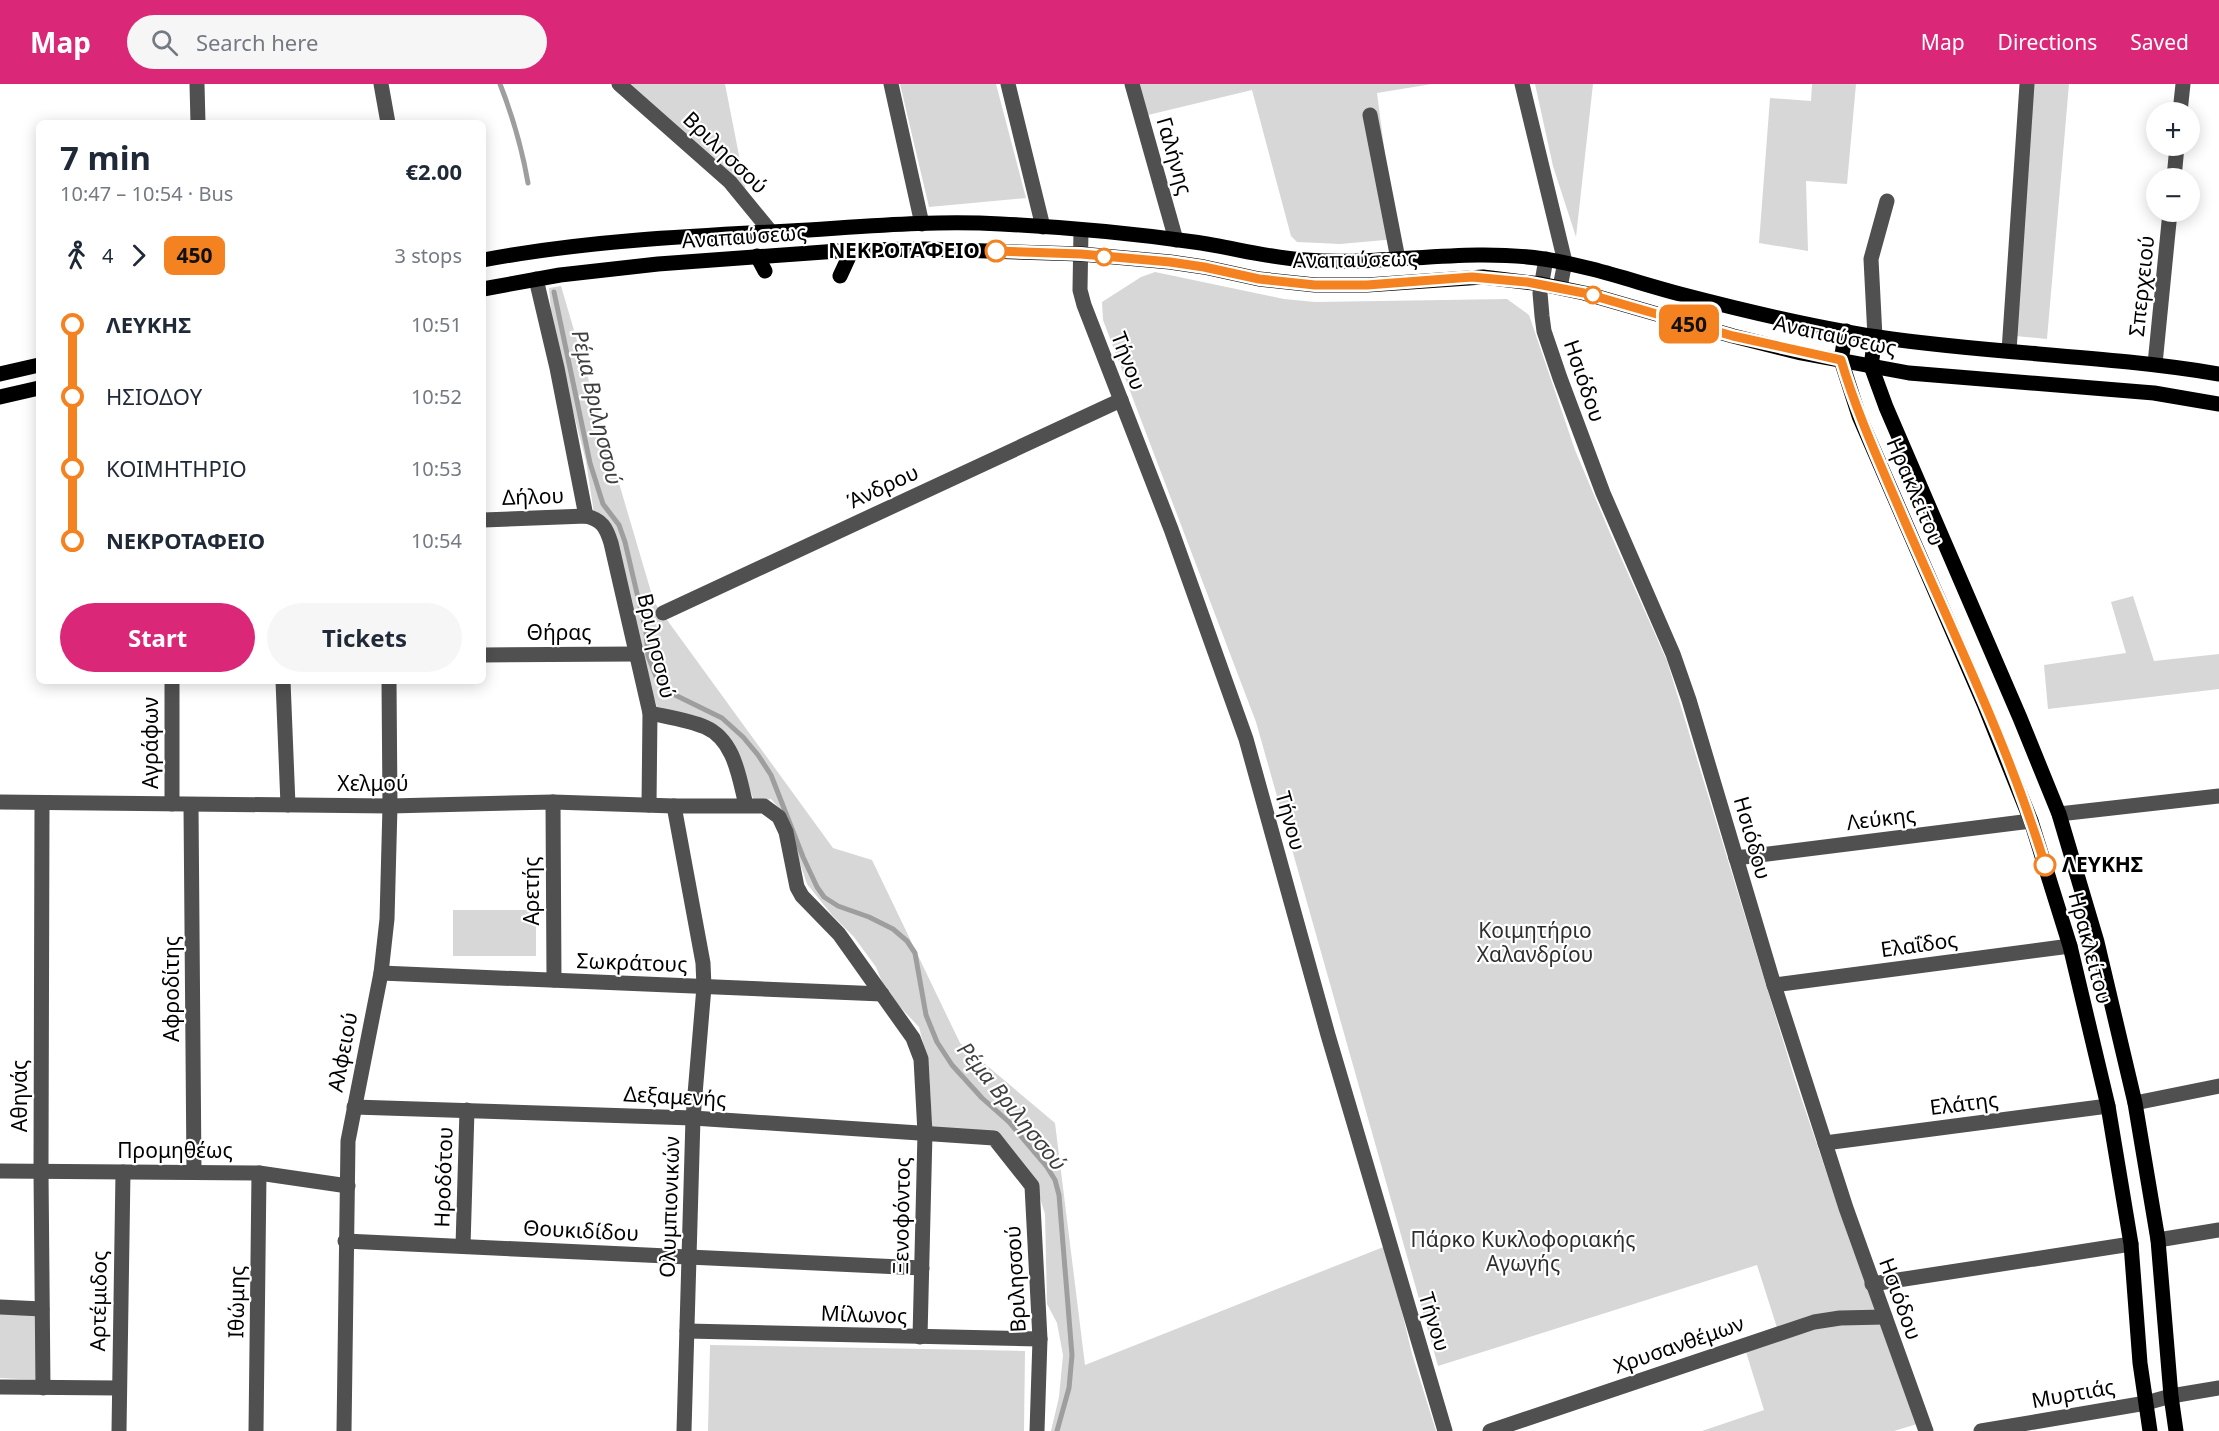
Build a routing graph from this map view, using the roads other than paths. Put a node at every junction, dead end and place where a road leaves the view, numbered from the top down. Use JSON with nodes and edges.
{"nodes":[{"id":1,"x":197,"y":84,"type":"edge"},
{"id":2,"x":381,"y":84,"type":"edge"},
{"id":3,"x":619,"y":84,"type":"edge"},
{"id":4,"x":891,"y":84,"type":"edge"},
{"id":5,"x":1008,"y":84,"type":"edge"},
{"id":6,"x":1132,"y":84,"type":"edge"},
{"id":7,"x":1522,"y":84,"type":"edge"},
{"id":8,"x":2027,"y":84,"type":"edge"},
{"id":9,"x":2183,"y":84,"type":"edge"},
{"id":10,"x":2181,"y":102,"type":"edge"},
{"id":11,"x":1370,"y":115,"type":"dead end"},
{"id":12,"x":198,"y":120,"type":"edge"},
{"id":13,"x":387,"y":120,"type":"edge"},
{"id":14,"x":1887,"y":201,"type":"dead end"},
{"id":15,"x":2169,"y":222,"type":"edge"},
{"id":16,"x":922,"y":224,"type":"junction"},
{"id":17,"x":1043,"y":227,"type":"junction"},
{"id":18,"x":1081,"y":230,"type":"junction"},
{"id":19,"x":771,"y":232,"type":"junction"},
{"id":20,"x":1176,"y":240,"type":"junction"},
{"id":21,"x":852,"y":250,"type":"junction"},
{"id":22,"x":1081,"y":254,"type":"junction"},
{"id":23,"x":757,"y":256,"type":"junction"},
{"id":24,"x":1398,"y":259,"type":"junction"},
{"id":25,"x":1546,"y":259,"type":"junction"},
{"id":26,"x":486,"y":260,"type":"edge"},
{"id":27,"x":1565,"y":262,"type":"junction"},
{"id":28,"x":765,"y":271,"type":"dead end"},
{"id":29,"x":840,"y":276,"type":"dead end"},
{"id":30,"x":536,"y":279,"type":"junction"},
{"id":31,"x":1541,"y":284,"type":"junction"},
{"id":32,"x":1560,"y":287,"type":"junction"},
{"id":33,"x":486,"y":288,"type":"edge"},
{"id":34,"x":1846,"y":332,"type":"junction"},
{"id":35,"x":1875,"y":337,"type":"junction"},
{"id":36,"x":2009,"y":351,"type":"junction"},
{"id":37,"x":1841,"y":360,"type":"junction"},
{"id":38,"x":2155,"y":364,"type":"junction"},
{"id":39,"x":36,"y":366,"type":"edge"},
{"id":40,"x":1871,"y":366,"type":"junction"},
{"id":41,"x":0,"y":374,"type":"edge"},
{"id":42,"x":2219,"y":374,"type":"edge"},
{"id":43,"x":36,"y":389,"type":"edge"},
{"id":44,"x":0,"y":397,"type":"edge"},
{"id":45,"x":1121,"y":400,"type":"junction"},
{"id":46,"x":2219,"y":404,"type":"edge"},
{"id":47,"x":586,"y":516,"type":"junction"},
{"id":48,"x":486,"y":520,"type":"edge"},
{"id":49,"x":663,"y":613,"type":"dead end"},
{"id":50,"x":635,"y":654,"type":"junction"},
{"id":51,"x":486,"y":655,"type":"edge"},
{"id":52,"x":172,"y":684,"type":"edge"},
{"id":53,"x":283,"y":684,"type":"edge"},
{"id":54,"x":389,"y":684,"type":"edge"},
{"id":55,"x":650,"y":713,"type":"junction"},
{"id":56,"x":2219,"y":796,"type":"edge"},
{"id":57,"x":0,"y":802,"type":"edge"},
{"id":58,"x":553,"y":802,"type":"junction"},
{"id":59,"x":42,"y":804,"type":"junction"},
{"id":60,"x":172,"y":804,"type":"junction"},
{"id":61,"x":191,"y":805,"type":"junction"},
{"id":62,"x":288,"y":805,"type":"junction"},
{"id":63,"x":649,"y":805,"type":"junction"},
{"id":64,"x":746,"y":805,"type":"junction"},
{"id":65,"x":390,"y":806,"type":"junction"},
{"id":66,"x":674,"y":806,"type":"junction"},
{"id":67,"x":2059,"y":814,"type":"junction"},
{"id":68,"x":2031,"y":821,"type":"junction"},
{"id":69,"x":1736,"y":858,"type":"junction"},
{"id":70,"x":2070,"y":946,"type":"junction"},
{"id":71,"x":381,"y":973,"type":"junction"},
{"id":72,"x":554,"y":980,"type":"junction"},
{"id":73,"x":1774,"y":985,"type":"junction"},
{"id":74,"x":704,"y":987,"type":"junction"},
{"id":75,"x":882,"y":994,"type":"junction"},
{"id":76,"x":2219,"y":1086,"type":"edge"},
{"id":77,"x":2134,"y":1103,"type":"junction"},
{"id":78,"x":2108,"y":1106,"type":"junction"},
{"id":79,"x":354,"y":1107,"type":"junction"},
{"id":80,"x":467,"y":1110,"type":"junction"},
{"id":81,"x":693,"y":1118,"type":"junction"},
{"id":82,"x":925,"y":1133,"type":"junction"},
{"id":83,"x":994,"y":1138,"type":"joint"},
{"id":84,"x":1825,"y":1143,"type":"junction"},
{"id":85,"x":0,"y":1171,"type":"edge"},
{"id":86,"x":41,"y":1171,"type":"junction"},
{"id":87,"x":123,"y":1172,"type":"junction"},
{"id":88,"x":194,"y":1172,"type":"junction"},
{"id":89,"x":259,"y":1173,"type":"junction"},
{"id":90,"x":348,"y":1186,"type":"junction"},
{"id":91,"x":2219,"y":1230,"type":"edge"},
{"id":92,"x":2158,"y":1240,"type":"junction"},
{"id":93,"x":345,"y":1241,"type":"junction"},
{"id":94,"x":2131,"y":1244,"type":"junction"},
{"id":95,"x":463,"y":1246,"type":"junction"},
{"id":96,"x":689,"y":1257,"type":"junction"},
{"id":97,"x":922,"y":1268,"type":"junction"},
{"id":98,"x":1872,"y":1284,"type":"junction"},
{"id":99,"x":0,"y":1307,"type":"edge"},
{"id":100,"x":42,"y":1309,"type":"junction"},
{"id":101,"x":1885,"y":1317,"type":"junction"},
{"id":102,"x":687,"y":1331,"type":"junction"},
{"id":103,"x":920,"y":1337,"type":"junction"},
{"id":104,"x":1040,"y":1339,"type":"junction"},
{"id":105,"x":0,"y":1387,"type":"edge"},
{"id":106,"x":43,"y":1388,"type":"junction"},
{"id":107,"x":119,"y":1388,"type":"junction"},
{"id":108,"x":2219,"y":1388,"type":"edge"},
{"id":109,"x":2171,"y":1396,"type":"junction"},
{"id":110,"x":2146,"y":1403,"type":"junction"},
{"id":111,"x":119,"y":1431,"type":"edge"},
{"id":112,"x":256,"y":1431,"type":"edge"},
{"id":113,"x":344,"y":1431,"type":"edge"},
{"id":114,"x":684,"y":1431,"type":"edge"},
{"id":115,"x":1037,"y":1431,"type":"edge"},
{"id":116,"x":1445,"y":1431,"type":"edge"},
{"id":117,"x":1490,"y":1431,"type":"edge"},
{"id":118,"x":1926,"y":1431,"type":"edge"},
{"id":119,"x":1981,"y":1431,"type":"edge"},
{"id":120,"x":2150,"y":1431,"type":"edge"},
{"id":121,"x":2176,"y":1431,"type":"edge"}],
"edges":[{"from":1,"to":12,"type":"street"},
{"from":2,"to":13,"type":"street"},
{"from":3,"to":19,"type":"street","name":"Βριλησσού"},
{"from":4,"to":16,"type":"street"},
{"from":5,"to":17,"type":"street"},
{"from":6,"to":20,"type":"street","name":"Γαλήνης"},
{"from":7,"to":27,"type":"street"},
{"from":8,"to":36,"type":"street"},
{"from":9,"to":10,"type":"street"},
{"from":11,"to":24,"type":"street"},
{"from":14,"to":35,"type":"street"},
{"from":15,"to":38,"type":"street","name":"Σπερχειού"},
{"from":16,"to":17,"type":"main road","name":"Αναπαύσεως"},
{"from":16,"to":19,"type":"main road","name":"Αναπαύσεως"},
{"from":17,"to":18,"type":"main road","name":"Αναπαύσεως"},
{"from":18,"to":20,"type":"main road","name":"Αναπαύσεως"},
{"from":18,"to":22,"type":"street","name":"Τήνου"},
{"from":19,"to":26,"type":"main road","name":"Αναπαύσεως"},
{"from":20,"to":24,"type":"main road","name":"Αναπαύσεως"},
{"from":21,"to":22,"type":"main road","name":"Αναπαύσεως"},
{"from":21,"to":23,"type":"main road","name":"Αναπαύσεως"},
{"from":21,"to":29,"type":"main road"},
{"from":22,"to":31,"type":"main road","name":"Αναπαύσεως"},
{"from":22,"to":45,"type":"street","name":"Τήνου"},
{"from":23,"to":28,"type":"main road"},
{"from":23,"to":30,"type":"main road","name":"Αναπαύσεως"},
{"from":24,"to":25,"type":"main road","name":"Αναπαύσεως"},
{"from":25,"to":27,"type":"main road","name":"Αναπαύσεως"},
{"from":25,"to":31,"type":"street","name":"Ησιόδου"},
{"from":27,"to":32,"type":"street"},
{"from":27,"to":34,"type":"main road","name":"Αναπαύσεως"},
{"from":30,"to":33,"type":"main road","name":"Αναπαύσεως"},
{"from":30,"to":47,"type":"street"},
{"from":31,"to":32,"type":"main road","name":"Αναπαύσεως"},
{"from":31,"to":69,"type":"street","name":"Ησιόδου"},
{"from":32,"to":37,"type":"main road","name":"Αναπαύσεως"},
{"from":34,"to":35,"type":"main road","name":"Αναπαύσεως"},
{"from":34,"to":37,"type":"main road","name":"Ηρακλείτου"},
{"from":35,"to":36,"type":"main road","name":"Αναπαύσεως"},
{"from":35,"to":40,"type":"main road","name":"Ηρακλείτου"},
{"from":36,"to":38,"type":"main road","name":"Αναπαύσεως"},
{"from":37,"to":40,"type":"main road","name":"Αναπαύσεως"},
{"from":37,"to":68,"type":"main road","name":"Ηρακλείτου"},
{"from":38,"to":42,"type":"main road","name":"Αναπαύσεως"},
{"from":39,"to":41,"type":"main road"},
{"from":40,"to":46,"type":"main road","name":"Αναπαύσεως"},
{"from":40,"to":67,"type":"main road","name":"Ηρακλείτου"},
{"from":43,"to":44,"type":"main road"},
{"from":45,"to":49,"type":"street","name":"Άνδρου"},
{"from":45,"to":116,"type":"street","name":"Τήνου"},
{"from":47,"to":48,"type":"street","name":"Δήλου"},
{"from":47,"to":50,"type":"street","name":"Βριλησσού"},
{"from":50,"to":51,"type":"street","name":"Θήρας"},
{"from":50,"to":55,"type":"street","name":"Βριλησσού"},
{"from":52,"to":60,"type":"street","name":"Αγράφων"},
{"from":53,"to":62,"type":"street"},
{"from":54,"to":65,"type":"street","name":"Αλφειού"},
{"from":55,"to":63,"type":"street"},
{"from":55,"to":64,"type":"street","name":"Βριλησσού"},
{"from":56,"to":67,"type":"street"},
{"from":57,"to":59,"type":"street","name":"Χελμού"},
{"from":58,"to":63,"type":"street","name":"Χελμού"},
{"from":58,"to":65,"type":"street","name":"Χελμού"},
{"from":58,"to":72,"type":"street","name":"Αρετής"},
{"from":59,"to":60,"type":"street","name":"Χελμού"},
{"from":59,"to":86,"type":"street","name":"Αθηνάς"},
{"from":60,"to":61,"type":"street","name":"Χελμού"},
{"from":61,"to":62,"type":"street","name":"Χελμού"},
{"from":61,"to":88,"type":"street","name":"Αφροδίτης"},
{"from":62,"to":65,"type":"street","name":"Χελμού"},
{"from":63,"to":66,"type":"street","name":"Χελμού"},
{"from":64,"to":66,"type":"street","name":"Χελμού"},
{"from":64,"to":75,"type":"street"},
{"from":65,"to":71,"type":"street","name":"Αλφειού"},
{"from":66,"to":74,"type":"street","name":"Ολυμπιονικών"},
{"from":67,"to":77,"type":"main road","name":"Ηρακλείτου"},
{"from":68,"to":69,"type":"street","name":"Λεύκης"},
{"from":68,"to":70,"type":"main road","name":"Ηρακλείτου"},
{"from":69,"to":73,"type":"street","name":"Ησιόδου"},
{"from":70,"to":73,"type":"street","name":"Ελαΐδος"},
{"from":70,"to":78,"type":"main road","name":"Ηρακλείτου"},
{"from":71,"to":72,"type":"street","name":"Σωκράτους"},
{"from":71,"to":79,"type":"street","name":"Αλφειού"},
{"from":72,"to":74,"type":"street","name":"Σωκράτους"},
{"from":73,"to":84,"type":"street","name":"Ησιόδου"},
{"from":74,"to":75,"type":"street","name":"Σωκράτους"},
{"from":74,"to":81,"type":"street","name":"Ολυμπιονικών"},
{"from":75,"to":82,"type":"street"},
{"from":76,"to":77,"type":"street"},
{"from":77,"to":92,"type":"main road","name":"Ηρακλείτου"},
{"from":78,"to":84,"type":"street","name":"Ελάτης"},
{"from":78,"to":94,"type":"main road","name":"Ηρακλείτου"},
{"from":79,"to":80,"type":"street","name":"Δεξαμενής"},
{"from":79,"to":90,"type":"street","name":"Αλφειού"},
{"from":80,"to":81,"type":"street","name":"Δεξαμενής"},
{"from":80,"to":95,"type":"street","name":"Ηροδότου"},
{"from":81,"to":82,"type":"street","name":"Δεξαμενής"},
{"from":81,"to":96,"type":"street","name":"Ολυμπιονικών"},
{"from":82,"to":83,"type":"street","name":"Δεξαμενής"},
{"from":82,"to":97,"type":"street","name":"Ξενοφόντος"},
{"from":83,"to":104,"type":"street","name":"Βριλησσού"},
{"from":84,"to":98,"type":"street","name":"Ησιόδου"},
{"from":85,"to":86,"type":"street","name":"Προμηθέως"},
{"from":86,"to":87,"type":"street","name":"Προμηθέως"},
{"from":86,"to":100,"type":"street","name":"Αθηνάς"},
{"from":87,"to":88,"type":"street","name":"Προμηθέως"},
{"from":87,"to":107,"type":"street","name":"Αρτέμιδος"},
{"from":88,"to":89,"type":"street","name":"Προμηθέως"},
{"from":89,"to":90,"type":"street","name":"Προμηθέως"},
{"from":89,"to":112,"type":"street","name":"Ιθώμης"},
{"from":90,"to":93,"type":"street","name":"Αλφειού"},
{"from":91,"to":92,"type":"street"},
{"from":92,"to":109,"type":"main road","name":"Ηρακλείτου"},
{"from":93,"to":95,"type":"street","name":"Θουκιδίδου"},
{"from":93,"to":113,"type":"street","name":"Αλφειού"},
{"from":94,"to":98,"type":"street"},
{"from":94,"to":110,"type":"main road","name":"Ηρακλείτου"},
{"from":95,"to":96,"type":"street","name":"Θουκιδίδου"},
{"from":96,"to":97,"type":"street","name":"Θουκιδίδου"},
{"from":96,"to":102,"type":"street","name":"Ολυμπιονικών"},
{"from":97,"to":103,"type":"street","name":"Ξενοφόντος"},
{"from":98,"to":101,"type":"street","name":"Ησιόδου"},
{"from":99,"to":100,"type":"street"},
{"from":100,"to":106,"type":"street","name":"Αθηνάς"},
{"from":101,"to":117,"type":"street","name":"Χρυσανθέμων"},
{"from":101,"to":118,"type":"street","name":"Ησιόδου"},
{"from":102,"to":103,"type":"street","name":"Μίλωνος"},
{"from":102,"to":114,"type":"street","name":"Ολυμπιονικών"},
{"from":103,"to":104,"type":"street","name":"Μίλωνος"},
{"from":104,"to":115,"type":"street","name":"Βριλησσού"},
{"from":105,"to":106,"type":"street"},
{"from":106,"to":107,"type":"street"},
{"from":107,"to":111,"type":"street","name":"Αρτέμιδος"},
{"from":108,"to":109,"type":"street","name":"Μυρτιάς"},
{"from":109,"to":110,"type":"street","name":"Μυρτιάς"},
{"from":109,"to":121,"type":"main road","name":"Ηρακλείτου"},
{"from":110,"to":119,"type":"street","name":"Μυρτιάς"},
{"from":110,"to":120,"type":"main road","name":"Ηρακλείτου"}]}
